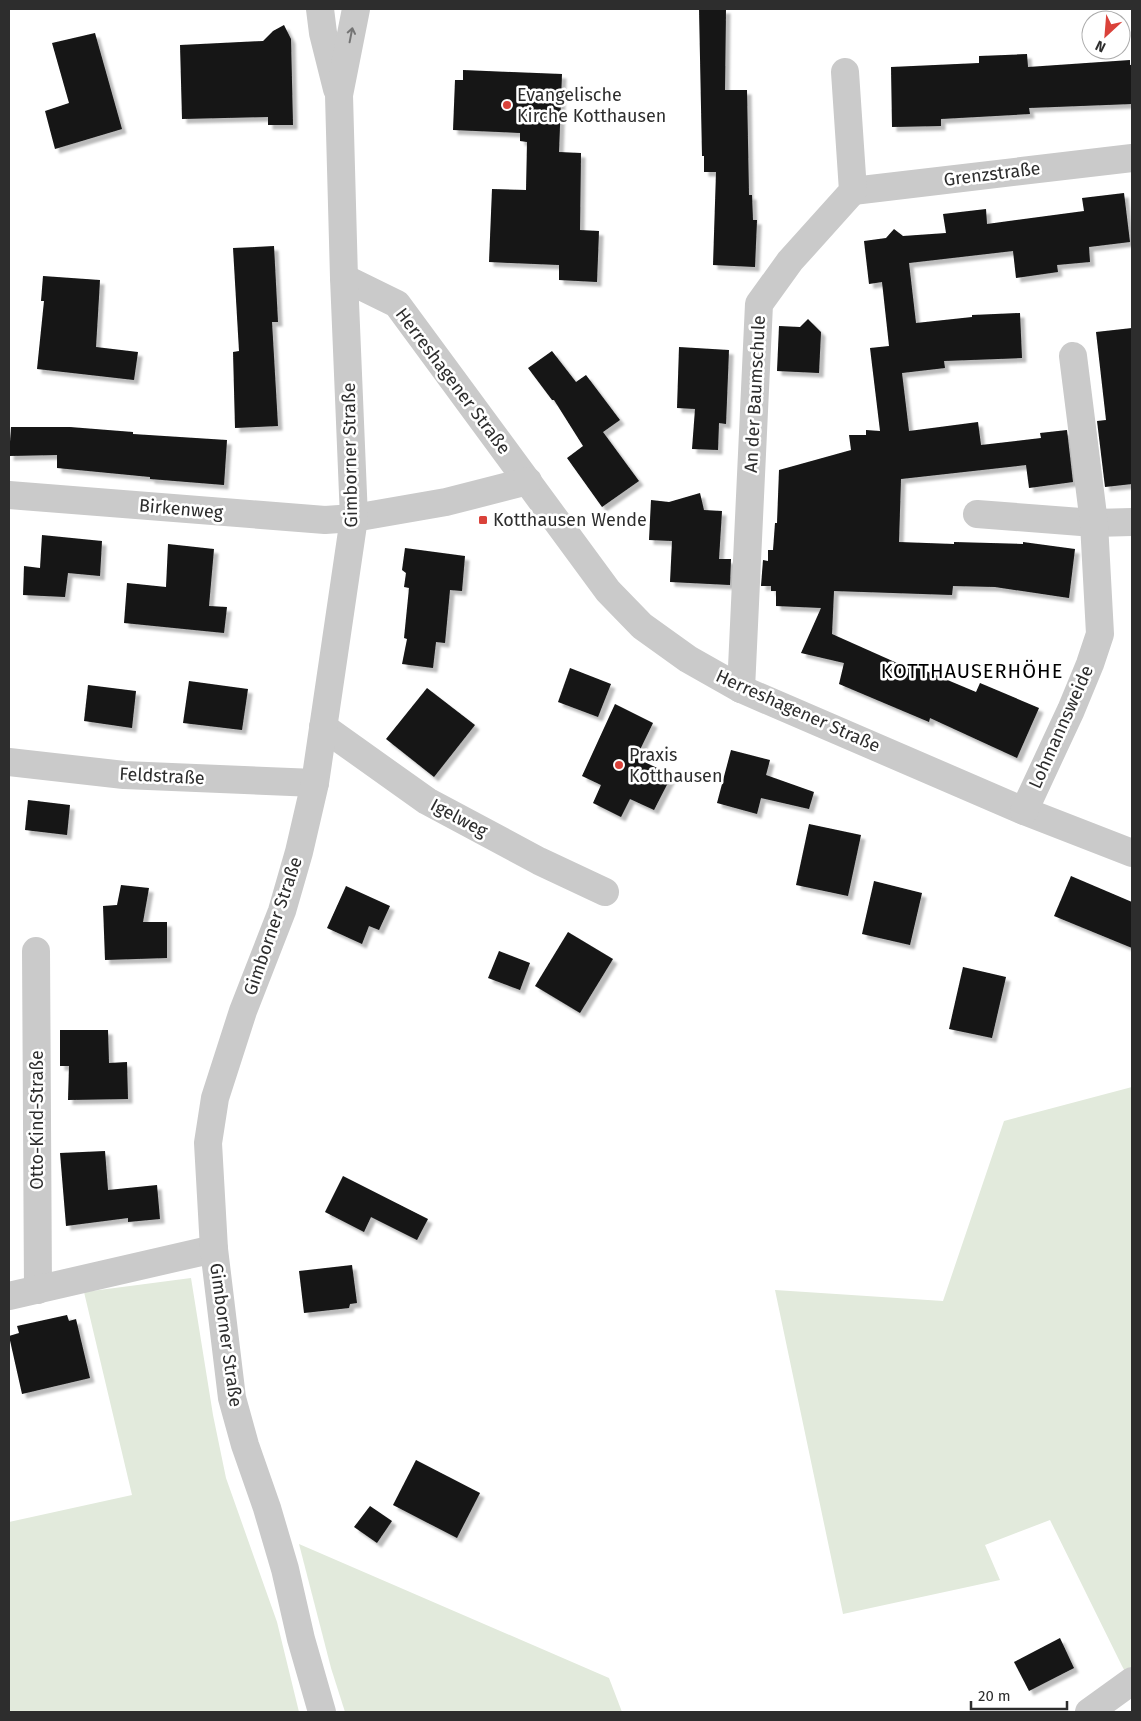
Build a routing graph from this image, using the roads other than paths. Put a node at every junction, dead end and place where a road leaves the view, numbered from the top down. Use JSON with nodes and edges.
{"nodes":[{"id":1,"x":320,"y":9,"type":"edge"},
{"id":2,"x":356,"y":9,"type":"edge"},
{"id":3,"x":845,"y":72,"type":"dead end"},
{"id":4,"x":339,"y":95,"type":"junction"},
{"id":5,"x":1132,"y":158,"type":"edge"},
{"id":6,"x":853,"y":191,"type":"junction"},
{"id":7,"x":344,"y":278,"type":"junction"},
{"id":8,"x":1073,"y":356,"type":"dead end"},
{"id":9,"x":528,"y":480,"type":"junction"},
{"id":10,"x":9,"y":495,"type":"edge"},
{"id":11,"x":977,"y":514,"type":"dead end"},
{"id":12,"x":354,"y":518,"type":"junction"},
{"id":13,"x":1132,"y":522,"type":"edge"},
{"id":14,"x":1094,"y":523,"type":"junction"},
{"id":15,"x":741,"y":689,"type":"junction"},
{"id":16,"x":323,"y":728,"type":"junction"},
{"id":17,"x":9,"y":762,"type":"edge"},
{"id":18,"x":315,"y":783,"type":"junction"},
{"id":19,"x":1024,"y":811,"type":"junction"},
{"id":20,"x":1132,"y":853,"type":"edge"},
{"id":21,"x":604,"y":892,"type":"dead end"},
{"id":22,"x":36,"y":950,"type":"dead end"},
{"id":23,"x":214,"y":1249,"type":"junction"},
{"id":24,"x":38,"y":1290,"type":"junction"},
{"id":25,"x":9,"y":1296,"type":"edge"},
{"id":26,"x":1132,"y":1681,"type":"edge"},
{"id":27,"x":322,"y":1712,"type":"edge"},
{"id":28,"x":1090,"y":1712,"type":"edge"}],
"edges":[{"from":1,"to":4,"type":"street","name":"Gimborner Straße"},
{"from":4,"to":2,"type":"street","name":"Gimborner Straße","one_way":true},
{"from":3,"to":6,"type":"street"},
{"from":4,"to":7,"type":"street","name":"Gimborner Straße"},
{"from":5,"to":6,"type":"street","name":"Grenzstraße"},
{"from":6,"to":15,"type":"street","name":"An der Baumschule"},
{"from":7,"to":9,"type":"street","name":"Herreshagener Straße"},
{"from":7,"to":12,"type":"street","name":"Gimborner Straße"},
{"from":8,"to":14,"type":"street","name":"Lohmannsweide"},
{"from":9,"to":12,"type":"street"},
{"from":9,"to":15,"type":"street","name":"Herreshagener Straße"},
{"from":10,"to":12,"type":"street","name":"Birkenweg"},
{"from":11,"to":14,"type":"street"},
{"from":12,"to":16,"type":"street","name":"Gimborner Straße"},
{"from":13,"to":14,"type":"street"},
{"from":14,"to":19,"type":"street","name":"Lohmannsweide"},
{"from":15,"to":19,"type":"street","name":"Herreshagener Straße"},
{"from":16,"to":18,"type":"street","name":"Gimborner Straße"},
{"from":16,"to":21,"type":"street","name":"Igelweg"},
{"from":17,"to":18,"type":"street","name":"Feldstraße"},
{"from":18,"to":23,"type":"street","name":"Gimborner Straße"},
{"from":19,"to":20,"type":"street","name":"Herreshagener Straße"},
{"from":22,"to":24,"type":"street","name":"Otto-Kind-Straße"},
{"from":23,"to":24,"type":"street"},
{"from":23,"to":27,"type":"street","name":"Gimborner Straße"},
{"from":24,"to":25,"type":"street"},
{"from":26,"to":28,"type":"street"}]}
